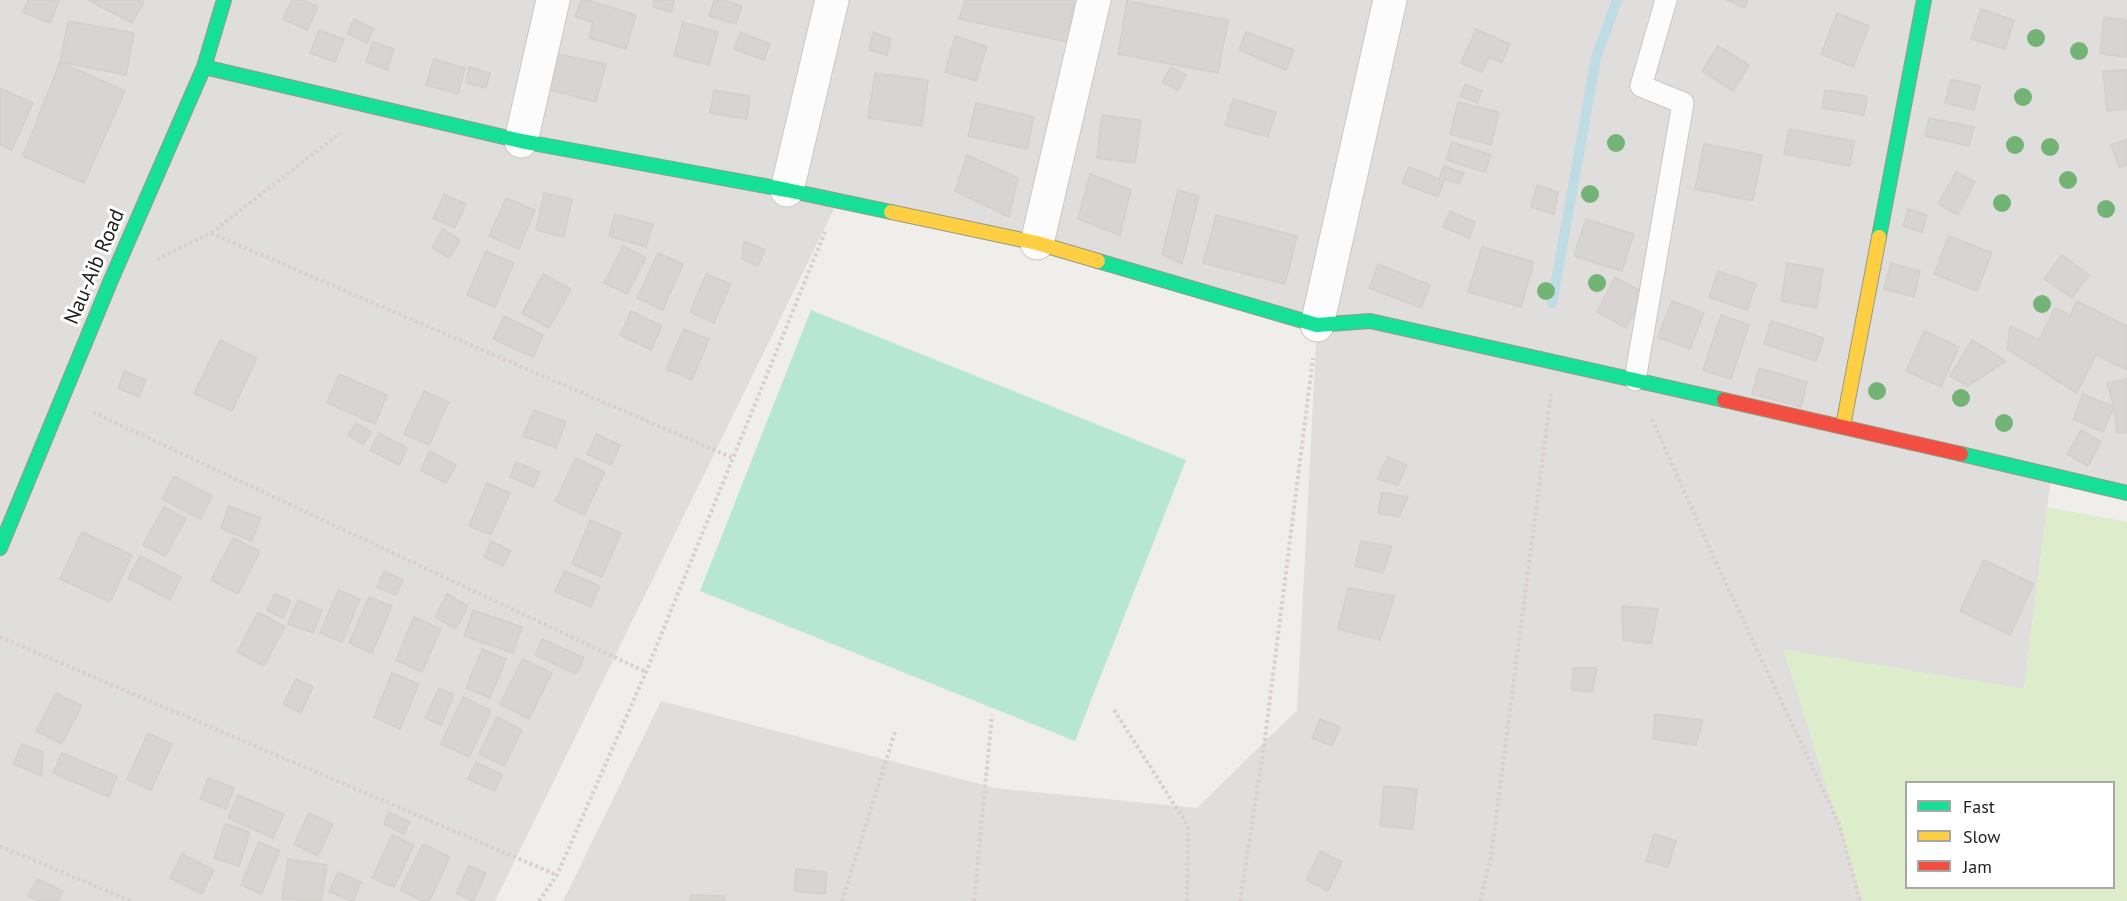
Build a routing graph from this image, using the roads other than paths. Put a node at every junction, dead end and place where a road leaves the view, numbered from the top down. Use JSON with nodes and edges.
{"nodes":[{"id":1,"x":224,"y":0,"type":"edge"},
{"id":2,"x":553,"y":0,"type":"edge"},
{"id":3,"x":832,"y":0,"type":"edge"},
{"id":4,"x":1094,"y":0,"type":"edge"},
{"id":5,"x":1390,"y":0,"type":"edge"},
{"id":6,"x":1666,"y":0,"type":"edge"},
{"id":7,"x":1924,"y":0,"type":"edge"},
{"id":8,"x":204,"y":67,"type":"junction"},
{"id":9,"x":521,"y":141,"type":"junction"},
{"id":10,"x":787,"y":190,"type":"junction"},
{"id":11,"x":1037,"y":243,"type":"junction"},
{"id":12,"x":1317,"y":325,"type":"junction"},
{"id":13,"x":1635,"y":380,"type":"junction"},
{"id":14,"x":1842,"y":426,"type":"junction"},
{"id":15,"x":2127,"y":494,"type":"edge"},
{"id":16,"x":0,"y":548,"type":"edge"}],
"edges":[{"from":1,"to":8,"type":"street","name":"Nau-Aib Road"},
{"from":2,"to":9,"type":"street"},
{"from":3,"to":10,"type":"street"},
{"from":4,"to":11,"type":"street"},
{"from":5,"to":12,"type":"street"},
{"from":6,"to":13,"type":"lane"},
{"from":7,"to":14,"type":"street"},
{"from":8,"to":9,"type":"street"},
{"from":8,"to":16,"type":"street","name":"Nau-Aib Road"},
{"from":9,"to":10,"type":"street"},
{"from":10,"to":11,"type":"street"},
{"from":11,"to":12,"type":"street"},
{"from":12,"to":13,"type":"street"},
{"from":13,"to":14,"type":"street"},
{"from":14,"to":15,"type":"street"}]}
